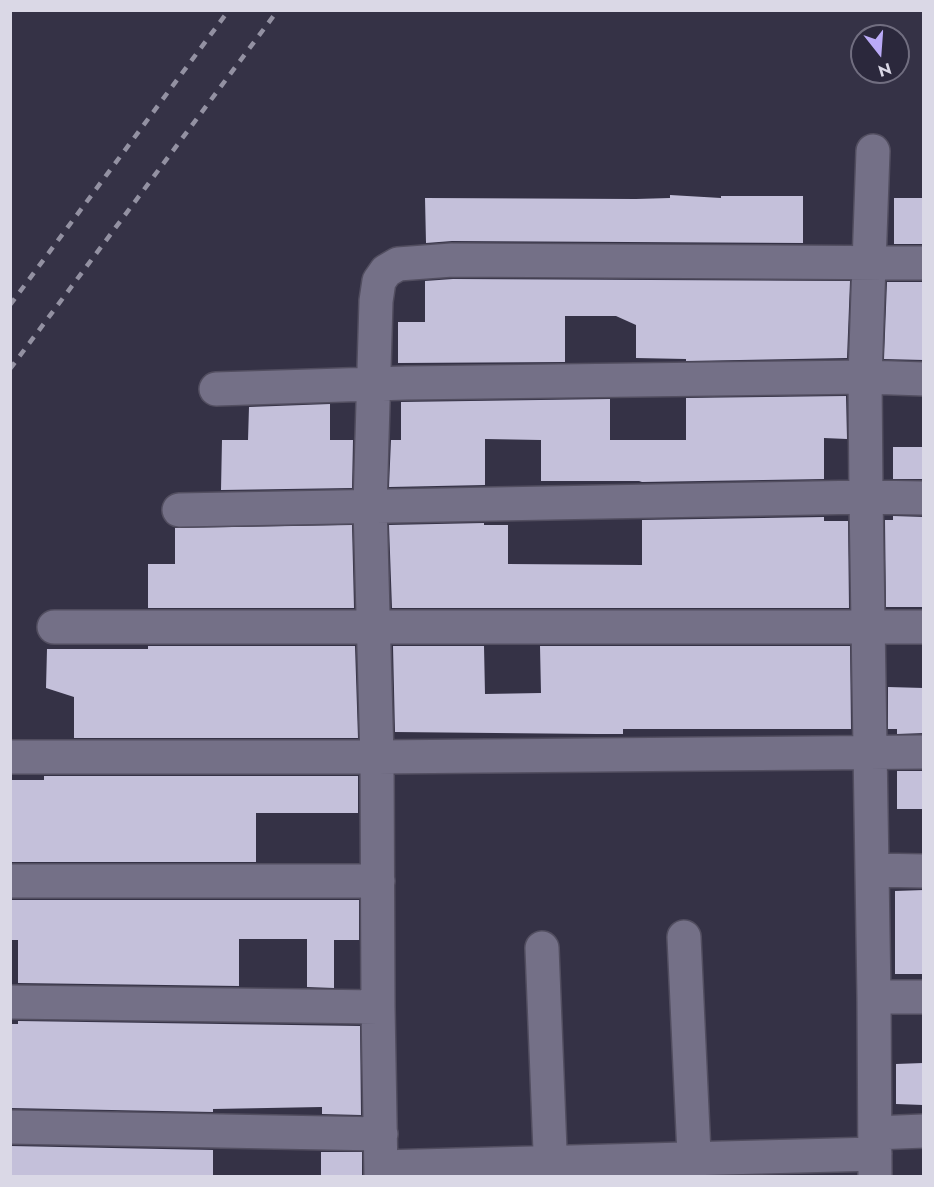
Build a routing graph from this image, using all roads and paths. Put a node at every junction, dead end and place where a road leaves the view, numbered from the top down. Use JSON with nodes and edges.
{"nodes":[{"id":1,"x":873,"y":151,"type":"dead end"},
{"id":2,"x":869,"y":261,"type":"junction"},
{"id":3,"x":924,"y":262,"type":"edge"},
{"id":4,"x":866,"y":377,"type":"junction"},
{"id":5,"x":924,"y":379,"type":"edge"},
{"id":6,"x":373,"y":384,"type":"junction"},
{"id":7,"x":216,"y":389,"type":"dead end"},
{"id":8,"x":866,"y":497,"type":"junction"},
{"id":9,"x":924,"y":498,"type":"edge"},
{"id":10,"x":369,"y":506,"type":"junction"},
{"id":11,"x":179,"y":510,"type":"dead end"},
{"id":12,"x":374,"y":626,"type":"junction"},
{"id":13,"x":54,"y":627,"type":"dead end"},
{"id":14,"x":867,"y":627,"type":"junction"},
{"id":15,"x":924,"y":627,"type":"edge"},
{"id":16,"x":870,"y":752,"type":"junction"},
{"id":17,"x":924,"y":752,"type":"edge"},
{"id":18,"x":10,"y":757,"type":"edge"},
{"id":19,"x":377,"y":757,"type":"junction"},
{"id":20,"x":872,"y":870,"type":"junction"},
{"id":21,"x":924,"y":871,"type":"edge"},
{"id":22,"x":10,"y":881,"type":"edge"},
{"id":23,"x":378,"y":881,"type":"junction"},
{"id":24,"x":684,"y":937,"type":"dead end"},
{"id":25,"x":542,"y":948,"type":"dead end"},
{"id":26,"x":874,"y":997,"type":"junction"},
{"id":27,"x":924,"y":997,"type":"edge"},
{"id":28,"x":10,"y":1002,"type":"edge"},
{"id":29,"x":378,"y":1007,"type":"junction"},
{"id":30,"x":10,"y":1127,"type":"edge"},
{"id":31,"x":924,"y":1131,"type":"edge"},
{"id":32,"x":381,"y":1134,"type":"junction"},
{"id":33,"x":875,"y":1154,"type":"edge"},
{"id":34,"x":695,"y":1168,"type":"edge"},
{"id":35,"x":550,"y":1170,"type":"edge"},
{"id":36,"x":381,"y":1172,"type":"edge"}],
"edges":[{"from":1,"to":2,"type":"street"},
{"from":2,"to":3,"type":"street"},
{"from":2,"to":4,"type":"street"},
{"from":2,"to":6,"type":"street"},
{"from":4,"to":5,"type":"street"},
{"from":4,"to":6,"type":"street"},
{"from":4,"to":8,"type":"street"},
{"from":6,"to":7,"type":"street"},
{"from":6,"to":10,"type":"street"},
{"from":8,"to":9,"type":"street"},
{"from":8,"to":10,"type":"street"},
{"from":8,"to":14,"type":"street"},
{"from":10,"to":11,"type":"street"},
{"from":10,"to":12,"type":"street"},
{"from":12,"to":13,"type":"street"},
{"from":12,"to":14,"type":"street"},
{"from":12,"to":19,"type":"street"},
{"from":14,"to":15,"type":"street"},
{"from":14,"to":16,"type":"street"},
{"from":16,"to":17,"type":"street"},
{"from":16,"to":19,"type":"street"},
{"from":16,"to":20,"type":"street"},
{"from":18,"to":19,"type":"street"},
{"from":19,"to":23,"type":"street"},
{"from":20,"to":21,"type":"street"},
{"from":20,"to":26,"type":"street"},
{"from":22,"to":23,"type":"street"},
{"from":23,"to":29,"type":"street"},
{"from":24,"to":34,"type":"street"},
{"from":25,"to":35,"type":"street"},
{"from":26,"to":27,"type":"street"},
{"from":26,"to":33,"type":"street"},
{"from":28,"to":29,"type":"street"},
{"from":29,"to":32,"type":"street"},
{"from":30,"to":32,"type":"street"},
{"from":31,"to":33,"type":"street"},
{"from":32,"to":36,"type":"street"},
{"from":33,"to":34,"type":"street"},
{"from":34,"to":35,"type":"street"},
{"from":35,"to":36,"type":"street"}]}
